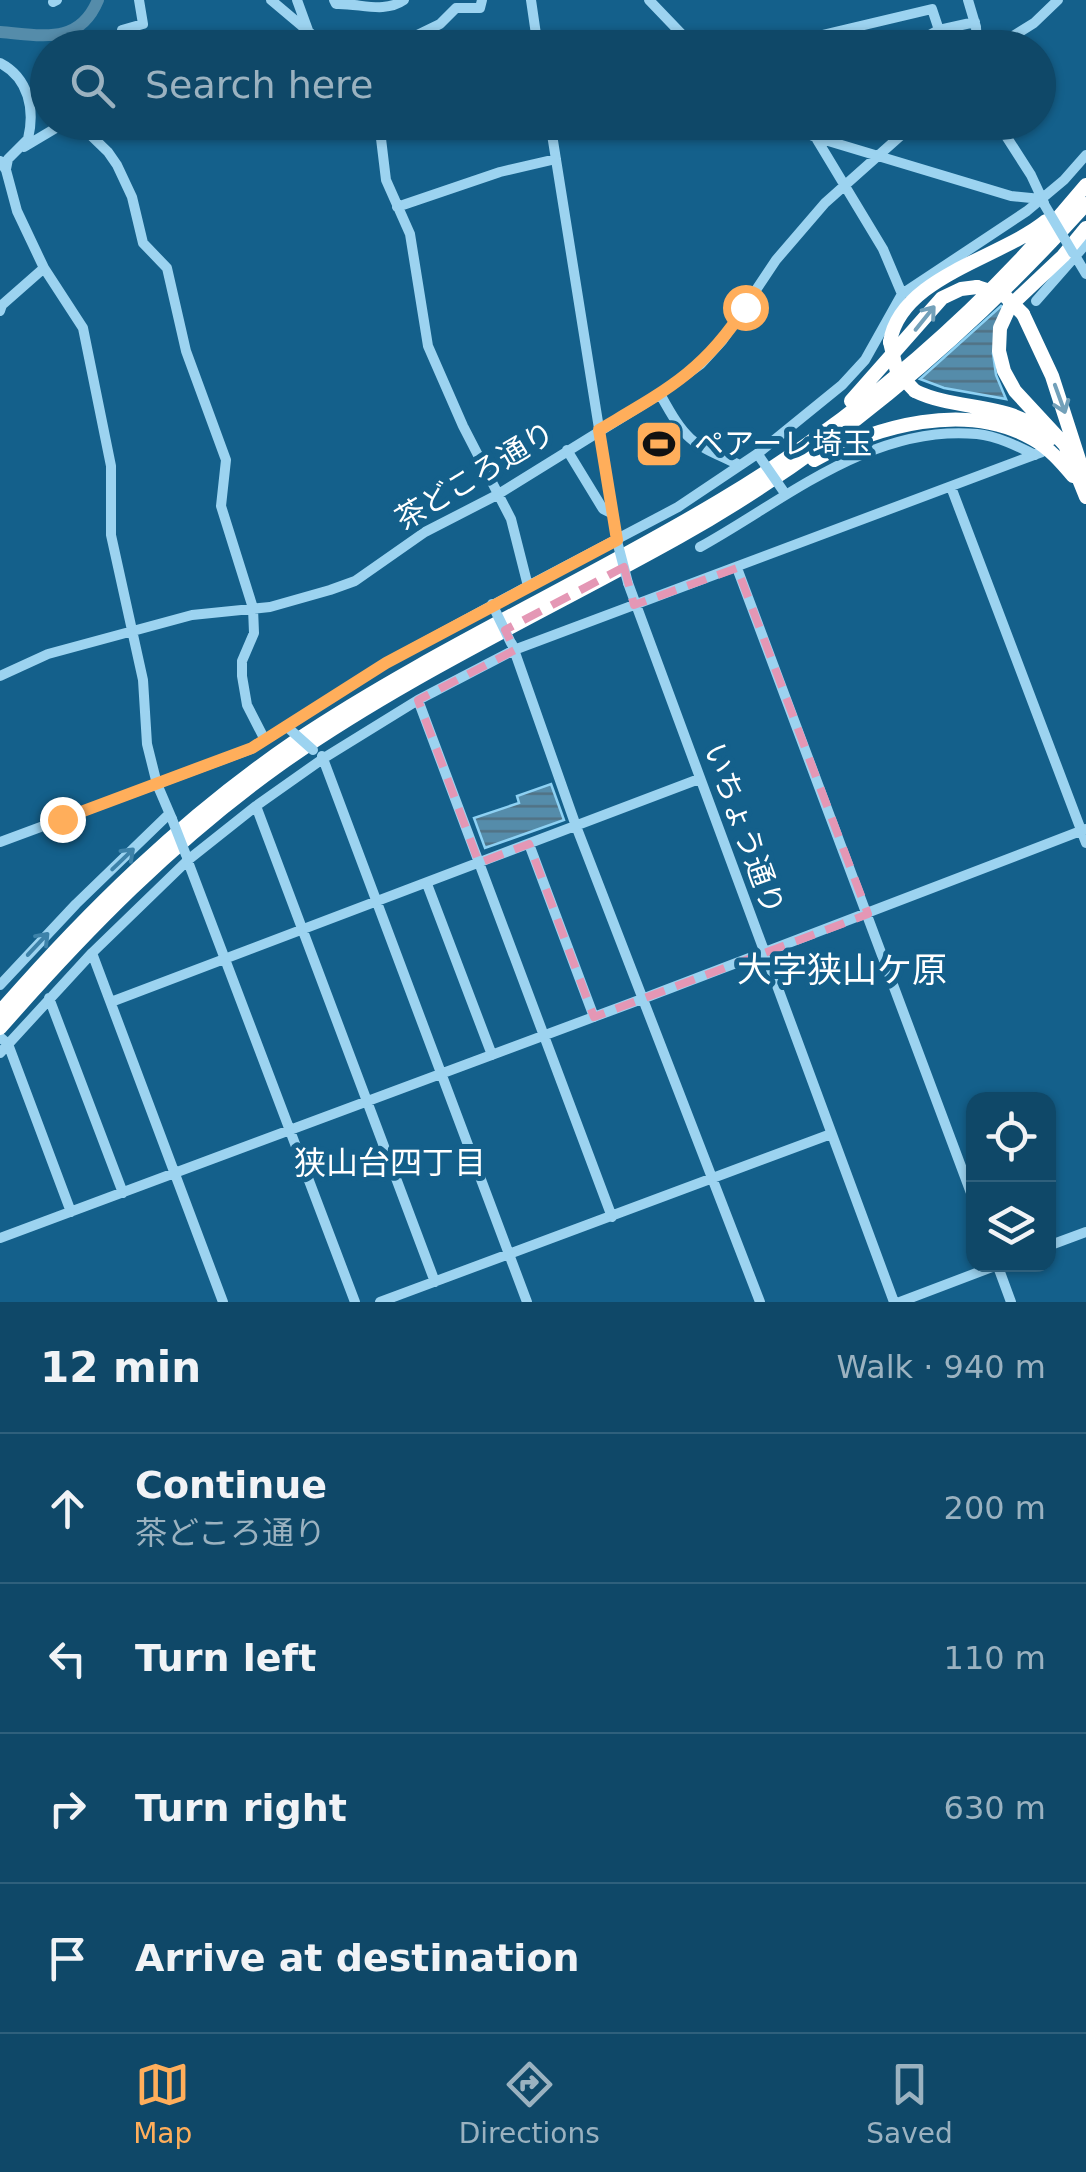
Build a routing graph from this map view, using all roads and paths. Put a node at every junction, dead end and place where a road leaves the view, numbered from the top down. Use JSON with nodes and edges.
{"nodes":[{"id":1,"x":139,"y":0,"type":"edge"},
{"id":2,"x":271,"y":0,"type":"edge"},
{"id":3,"x":297,"y":0,"type":"edge"},
{"id":4,"x":334,"y":0,"type":"edge"},
{"id":5,"x":404,"y":0,"type":"edge"},
{"id":6,"x":482,"y":0,"type":"edge"},
{"id":7,"x":530,"y":0,"type":"edge"},
{"id":8,"x":649,"y":0,"type":"edge"},
{"id":9,"x":968,"y":0,"type":"edge"},
{"id":10,"x":1058,"y":0,"type":"edge"},
{"id":11,"x":975,"y":22,"type":"junction"},
{"id":12,"x":122,"y":30,"type":"edge"},
{"id":13,"x":304,"y":30,"type":"edge"},
{"id":14,"x":307,"y":30,"type":"edge"},
{"id":15,"x":428,"y":30,"type":"edge"},
{"id":16,"x":535,"y":30,"type":"edge"},
{"id":17,"x":678,"y":30,"type":"edge"},
{"id":18,"x":860,"y":30,"type":"edge"},
{"id":19,"x":939,"y":30,"type":"joint"},
{"id":20,"x":976,"y":30,"type":"edge"},
{"id":21,"x":1023,"y":30,"type":"edge"},
{"id":22,"x":0,"y":63,"type":"edge"},
{"id":23,"x":30,"y":98,"type":"joint"},
{"id":24,"x":36,"y":140,"type":"edge"},
{"id":25,"x":96,"y":140,"type":"edge"},
{"id":26,"x":380,"y":140,"type":"edge"},
{"id":27,"x":553,"y":140,"type":"edge"},
{"id":28,"x":817,"y":140,"type":"edge"},
{"id":29,"x":823,"y":140,"type":"edge"},
{"id":30,"x":895,"y":140,"type":"edge"},
{"id":31,"x":1008,"y":140,"type":"edge"},
{"id":32,"x":23,"y":148,"type":"junction"},
{"id":33,"x":1086,"y":154,"type":"edge"},
{"id":34,"x":877,"y":156,"type":"junction"},
{"id":35,"x":556,"y":159,"type":"junction"},
{"id":36,"x":3,"y":166,"type":"edge"},
{"id":37,"x":844,"y":184,"type":"junction"},
{"id":38,"x":5,"y":186,"type":"edge"},
{"id":39,"x":1084,"y":194,"type":"edge"},
{"id":40,"x":1042,"y":202,"type":"junction"},
{"id":41,"x":397,"y":207,"type":"junction"},
{"id":42,"x":1086,"y":228,"type":"edge"},
{"id":43,"x":1086,"y":244,"type":"edge"},
{"id":44,"x":1074,"y":255,"type":"junction"},
{"id":45,"x":44,"y":268,"type":"junction"},
{"id":46,"x":1086,"y":274,"type":"edge"},
{"id":47,"x":902,"y":294,"type":"junction"},
{"id":48,"x":1036,"y":301,"type":"dead end"},
{"id":49,"x":0,"y":311,"type":"edge"},
{"id":50,"x":660,"y":394,"type":"junction"},
{"id":51,"x":599,"y":430,"type":"junction"},
{"id":52,"x":567,"y":450,"type":"junction"},
{"id":53,"x":758,"y":455,"type":"junction"},
{"id":54,"x":740,"y":466,"type":"junction"},
{"id":55,"x":1073,"y":476,"type":"junction"},
{"id":56,"x":951,"y":487,"type":"junction"},
{"id":57,"x":1086,"y":488,"type":"edge"},
{"id":58,"x":785,"y":494,"type":"junction"},
{"id":59,"x":498,"y":495,"type":"junction"},
{"id":60,"x":1086,"y":498,"type":"edge"},
{"id":61,"x":723,"y":499,"type":"junction"},
{"id":62,"x":1086,"y":510,"type":"edge"},
{"id":63,"x":611,"y":512,"type":"junction"},
{"id":64,"x":712,"y":517,"type":"junction"},
{"id":65,"x":617,"y":540,"type":"junction"},
{"id":66,"x":700,"y":547,"type":"dead end"},
{"id":67,"x":738,"y":568,"type":"junction"},
{"id":68,"x":528,"y":586,"type":"junction"},
{"id":69,"x":492,"y":604,"type":"junction"},
{"id":70,"x":634,"y":605,"type":"junction"},
{"id":71,"x":253,"y":608,"type":"junction"},
{"id":72,"x":130,"y":632,"type":"junction"},
{"id":73,"x":513,"y":646,"type":"junction"},
{"id":74,"x":0,"y":676,"type":"edge"},
{"id":75,"x":418,"y":700,"type":"junction"},
{"id":76,"x":286,"y":726,"type":"junction"},
{"id":77,"x":266,"y":740,"type":"junction"},
{"id":78,"x":324,"y":758,"type":"junction"},
{"id":79,"x":699,"y":779,"type":"junction"},
{"id":80,"x":157,"y":784,"type":"junction"},
{"id":81,"x":256,"y":806,"type":"junction"},
{"id":82,"x":171,"y":816,"type":"junction"},
{"id":83,"x":576,"y":826,"type":"junction"},
{"id":84,"x":1084,"y":830,"type":"edge"},
{"id":85,"x":0,"y":842,"type":"edge"},
{"id":86,"x":1086,"y":843,"type":"edge"},
{"id":87,"x":530,"y":844,"type":"junction"},
{"id":88,"x":187,"y":858,"type":"junction"},
{"id":89,"x":478,"y":863,"type":"junction"},
{"id":90,"x":427,"y":884,"type":"junction"},
{"id":91,"x":376,"y":902,"type":"junction"},
{"id":92,"x":868,"y":914,"type":"junction"},
{"id":93,"x":301,"y":930,"type":"junction"},
{"id":94,"x":763,"y":952,"type":"junction"},
{"id":95,"x":92,"y":953,"type":"junction"},
{"id":96,"x":224,"y":959,"type":"junction"},
{"id":97,"x":0,"y":985,"type":"edge"},
{"id":98,"x":49,"y":998,"type":"junction"},
{"id":99,"x":642,"y":999,"type":"junction"},
{"id":100,"x":110,"y":1002,"type":"junction"},
{"id":101,"x":0,"y":1012,"type":"edge"},
{"id":102,"x":594,"y":1017,"type":"junction"},
{"id":103,"x":0,"y":1028,"type":"edge"},
{"id":104,"x":544,"y":1036,"type":"junction"},
{"id":105,"x":3,"y":1044,"type":"edge"},
{"id":106,"x":492,"y":1055,"type":"junction"},
{"id":107,"x":442,"y":1074,"type":"junction"},
{"id":108,"x":366,"y":1102,"type":"junction"},
{"id":109,"x":290,"y":1130,"type":"junction"},
{"id":110,"x":832,"y":1134,"type":"junction"},
{"id":111,"x":175,"y":1174,"type":"junction"},
{"id":112,"x":714,"y":1178,"type":"junction"},
{"id":113,"x":967,"y":1182,"type":"edge"},
{"id":114,"x":123,"y":1193,"type":"junction"},
{"id":115,"x":71,"y":1212,"type":"junction"},
{"id":116,"x":612,"y":1217,"type":"junction"},
{"id":117,"x":1086,"y":1232,"type":"edge"},
{"id":118,"x":0,"y":1238,"type":"edge"},
{"id":119,"x":1056,"y":1243,"type":"edge"},
{"id":120,"x":509,"y":1254,"type":"junction"},
{"id":121,"x":979,"y":1272,"type":"edge"},
{"id":122,"x":1000,"y":1272,"type":"edge"},
{"id":123,"x":435,"y":1282,"type":"junction"},
{"id":124,"x":223,"y":1302,"type":"edge"},
{"id":125,"x":355,"y":1302,"type":"edge"},
{"id":126,"x":380,"y":1302,"type":"edge"},
{"id":127,"x":527,"y":1302,"type":"edge"},
{"id":128,"x":760,"y":1302,"type":"edge"},
{"id":129,"x":897,"y":1302,"type":"edge"},
{"id":130,"x":1011,"y":1302,"type":"edge"}],
"edges":[{"from":1,"to":12,"type":"street"},
{"from":2,"to":13,"type":"street"},
{"from":3,"to":14,"type":"street"},
{"from":4,"to":5,"type":"street"},
{"from":6,"to":15,"type":"street"},
{"from":7,"to":16,"type":"street"},
{"from":8,"to":17,"type":"street"},
{"from":9,"to":11,"type":"street"},
{"from":10,"to":21,"type":"street"},
{"from":11,"to":19,"type":"street"},
{"from":11,"to":20,"type":"street"},
{"from":18,"to":19,"type":"street"},
{"from":22,"to":23,"type":"street"},
{"from":23,"to":32,"type":"street"},
{"from":24,"to":32,"type":"street"},
{"from":25,"to":71,"type":"street"},
{"from":26,"to":41,"type":"street"},
{"from":27,"to":35,"type":"street","name":"いちょう通り"},
{"from":28,"to":37,"type":"street"},
{"from":29,"to":34,"type":"street"},
{"from":30,"to":34,"type":"street","name":"茶どころ通り"},
{"from":31,"to":40,"type":"street"},
{"from":32,"to":36,"type":"street"},
{"from":33,"to":40,"type":"street"},
{"from":34,"to":37,"type":"street","name":"茶どころ通り"},
{"from":34,"to":40,"type":"street"},
{"from":35,"to":41,"type":"street"},
{"from":35,"to":51,"type":"street","name":"いちょう通り"},
{"from":36,"to":38,"type":"street"},
{"from":37,"to":47,"type":"street"},
{"from":37,"to":50,"type":"street","name":"茶どころ通り"},
{"from":38,"to":45,"type":"street"},
{"from":39,"to":55,"type":"highway","bridge":true},
{"from":39,"to":61,"type":"highway"},
{"from":39,"to":64,"type":"highway"},
{"from":40,"to":44,"type":"street","bridge":true},
{"from":40,"to":47,"type":"street"},
{"from":41,"to":59,"type":"street"},
{"from":42,"to":60,"type":"highway"},
{"from":43,"to":44,"type":"street"},
{"from":44,"to":46,"type":"street"},
{"from":44,"to":48,"type":"street"},
{"from":45,"to":49,"type":"street"},
{"from":45,"to":72,"type":"street"},
{"from":47,"to":53,"type":"street"},
{"from":50,"to":51,"type":"street","name":"茶どころ通り"},
{"from":50,"to":54,"type":"street"},
{"from":51,"to":52,"type":"street","name":"茶どころ通り"},
{"from":51,"to":63,"type":"street","name":"いちょう通り"},
{"from":52,"to":59,"type":"street","name":"茶どころ通り"},
{"from":52,"to":63,"type":"street"},
{"from":53,"to":54,"type":"street"},
{"from":53,"to":58,"type":"street","bridge":true},
{"from":54,"to":65,"type":"street"},
{"from":55,"to":62,"type":"highway"},
{"from":55,"to":64,"type":"highway"},
{"from":56,"to":58,"type":"street"},
{"from":56,"to":67,"type":"street"},
{"from":56,"to":84,"type":"street"},
{"from":61,"to":57,"type":"highway","one_way":true,"bridge":true},
{"from":58,"to":66,"type":"street"},
{"from":59,"to":68,"type":"street"},
{"from":59,"to":71,"type":"street","name":"茶どころ通り"},
{"from":61,"to":101,"type":"highway"},
{"from":63,"to":65,"type":"street","name":"いちょう通り"},
{"from":64,"to":103,"type":"highway"},
{"from":65,"to":68,"type":"street"},
{"from":65,"to":70,"type":"street","name":"いちょう通り","bridge":true},
{"from":67,"to":70,"type":"street"},
{"from":67,"to":92,"type":"street"},
{"from":68,"to":69,"type":"street"},
{"from":69,"to":73,"type":"street","bridge":true},
{"from":69,"to":76,"type":"street"},
{"from":70,"to":73,"type":"street"},
{"from":70,"to":79,"type":"street","name":"いちょう通り"},
{"from":71,"to":72,"type":"street","name":"茶どころ通り"},
{"from":71,"to":77,"type":"street"},
{"from":72,"to":74,"type":"street","name":"茶どころ通り"},
{"from":72,"to":80,"type":"street"},
{"from":73,"to":75,"type":"street"},
{"from":73,"to":83,"type":"street"},
{"from":75,"to":78,"type":"street"},
{"from":75,"to":89,"type":"street"},
{"from":76,"to":77,"type":"street"},
{"from":76,"to":78,"type":"street","bridge":true},
{"from":77,"to":80,"type":"street"},
{"from":78,"to":81,"type":"street"},
{"from":78,"to":91,"type":"street"},
{"from":79,"to":83,"type":"street"},
{"from":79,"to":94,"type":"street","name":"いちょう通り"},
{"from":80,"to":82,"type":"street"},
{"from":80,"to":85,"type":"street"},
{"from":81,"to":88,"type":"street"},
{"from":81,"to":93,"type":"street"},
{"from":82,"to":88,"type":"street","bridge":true},
{"from":97,"to":82,"type":"street","one_way":true},
{"from":83,"to":87,"type":"street"},
{"from":83,"to":99,"type":"street"},
{"from":84,"to":86,"type":"street"},
{"from":84,"to":92,"type":"street"},
{"from":87,"to":89,"type":"street"},
{"from":87,"to":102,"type":"street"},
{"from":88,"to":95,"type":"street"},
{"from":88,"to":96,"type":"street"},
{"from":89,"to":90,"type":"street"},
{"from":89,"to":104,"type":"street"},
{"from":90,"to":91,"type":"street"},
{"from":90,"to":106,"type":"street"},
{"from":91,"to":93,"type":"street"},
{"from":91,"to":107,"type":"street"},
{"from":92,"to":94,"type":"street"},
{"from":92,"to":113,"type":"street"},
{"from":93,"to":96,"type":"street"},
{"from":93,"to":108,"type":"street"},
{"from":94,"to":99,"type":"street"},
{"from":94,"to":110,"type":"street","name":"いちょう通り"},
{"from":95,"to":98,"type":"street"},
{"from":95,"to":100,"type":"street"},
{"from":96,"to":100,"type":"street"},
{"from":96,"to":109,"type":"street"},
{"from":98,"to":105,"type":"street"},
{"from":98,"to":114,"type":"street"},
{"from":99,"to":102,"type":"street"},
{"from":99,"to":112,"type":"street"},
{"from":100,"to":111,"type":"street"},
{"from":102,"to":104,"type":"street"},
{"from":104,"to":106,"type":"street"},
{"from":104,"to":116,"type":"street"},
{"from":105,"to":115,"type":"street"},
{"from":106,"to":107,"type":"street"},
{"from":107,"to":108,"type":"street"},
{"from":107,"to":120,"type":"street"},
{"from":108,"to":109,"type":"street"},
{"from":108,"to":123,"type":"street"},
{"from":109,"to":111,"type":"street"},
{"from":109,"to":125,"type":"street"},
{"from":110,"to":112,"type":"street"},
{"from":110,"to":129,"type":"street","name":"いちょう通り"},
{"from":111,"to":114,"type":"street"},
{"from":111,"to":124,"type":"street"},
{"from":112,"to":116,"type":"street"},
{"from":112,"to":128,"type":"street"},
{"from":114,"to":115,"type":"street"},
{"from":115,"to":118,"type":"street"},
{"from":116,"to":120,"type":"street"},
{"from":117,"to":119,"type":"street"},
{"from":120,"to":123,"type":"street"},
{"from":120,"to":127,"type":"street"},
{"from":121,"to":129,"type":"street"},
{"from":122,"to":130,"type":"street"},
{"from":123,"to":126,"type":"street"}]}
